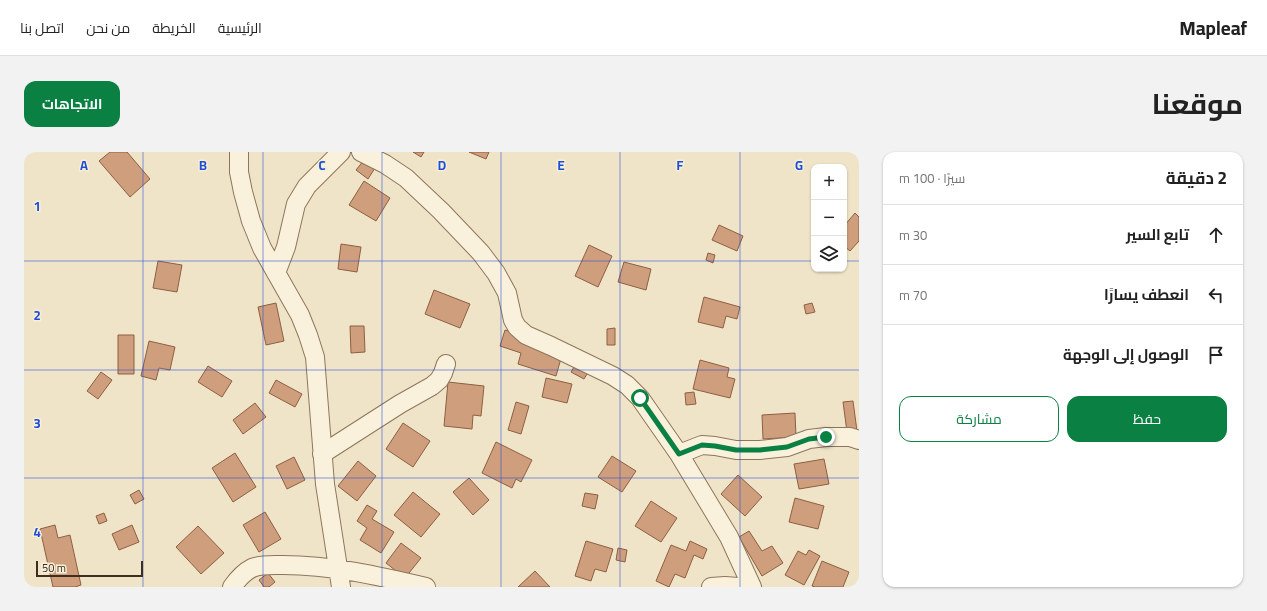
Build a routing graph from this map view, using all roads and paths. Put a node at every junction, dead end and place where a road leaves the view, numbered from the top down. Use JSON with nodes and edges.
{"nodes":[{"id":1,"x":239,"y":152,"type":"edge"},
{"id":2,"x":341,"y":152,"type":"edge"},
{"id":3,"x":361,"y":152,"type":"edge"},
{"id":4,"x":276,"y":273,"type":"junction"},
{"id":5,"x":446,"y":364,"type":"dead end"},
{"id":6,"x":859,"y":440,"type":"edge"},
{"id":7,"x":322,"y":454,"type":"junction"},
{"id":8,"x":679,"y":454,"type":"junction"},
{"id":9,"x":338,"y":569,"type":"junction"},
{"id":10,"x":232,"y":587,"type":"edge"},
{"id":11,"x":342,"y":587,"type":"edge"},
{"id":12,"x":426,"y":587,"type":"edge"},
{"id":13,"x":711,"y":587,"type":"edge"},
{"id":14,"x":738,"y":587,"type":"edge"},
{"id":15,"x":752,"y":587,"type":"edge"}],
"edges":[{"from":1,"to":4,"type":"street"},
{"from":2,"to":4,"type":"street"},
{"from":3,"to":8,"type":"street"},
{"from":4,"to":7,"type":"street"},
{"from":5,"to":7,"type":"street"},
{"from":6,"to":8,"type":"street"},
{"from":7,"to":9,"type":"street"},
{"from":8,"to":15,"type":"street"},
{"from":9,"to":10,"type":"street"},
{"from":9,"to":11,"type":"street"},
{"from":9,"to":12,"type":"street"},
{"from":13,"to":14,"type":"street"}]}
